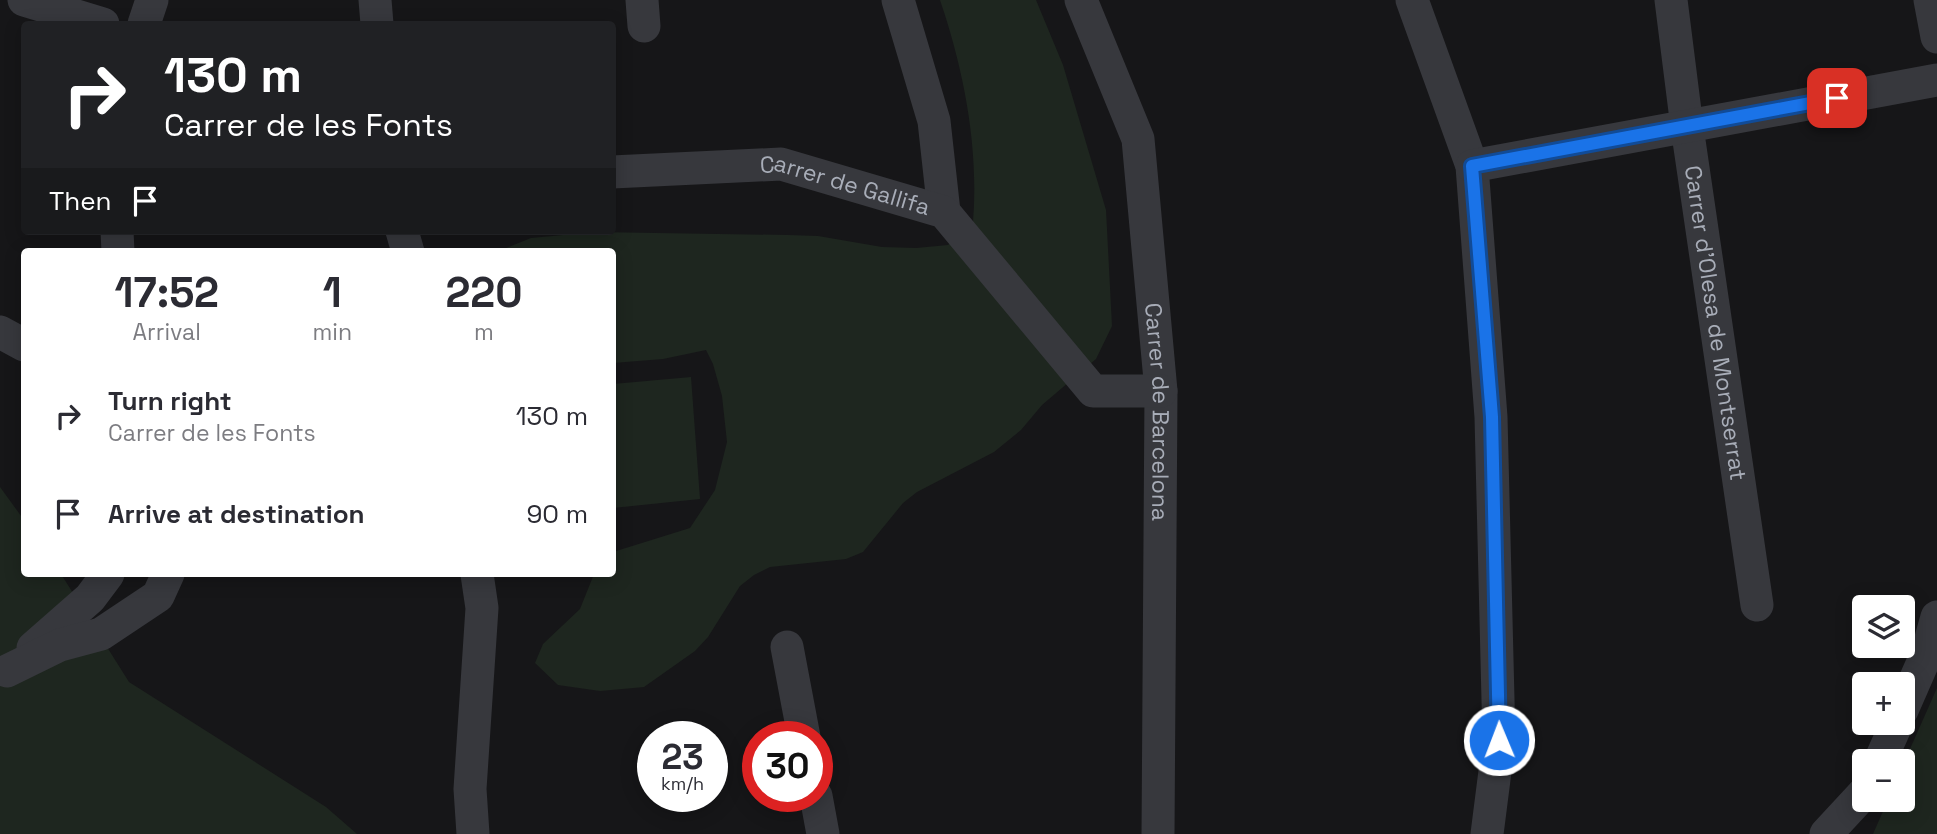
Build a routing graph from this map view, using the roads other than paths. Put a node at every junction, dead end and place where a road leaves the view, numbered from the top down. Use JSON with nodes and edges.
{"nodes":[{"id":1,"x":24,"y":0,"type":"edge"},
{"id":2,"x":152,"y":0,"type":"edge"},
{"id":3,"x":374,"y":0,"type":"edge"},
{"id":4,"x":898,"y":0,"type":"edge"},
{"id":5,"x":1081,"y":0,"type":"edge"},
{"id":6,"x":1412,"y":0,"type":"edge"},
{"id":7,"x":1671,"y":0,"type":"edge"},
{"id":8,"x":1930,"y":0,"type":"edge"},
{"id":9,"x":93,"y":21,"type":"edge"},
{"id":10,"x":145,"y":21,"type":"edge"},
{"id":11,"x":377,"y":21,"type":"edge"},
{"id":12,"x":1937,"y":37,"type":"edge"},
{"id":13,"x":1937,"y":79,"type":"edge"},
{"id":14,"x":1687,"y":127,"type":"junction"},
{"id":15,"x":1472,"y":166,"type":"junction"},
{"id":16,"x":616,"y":172,"type":"edge"},
{"id":17,"x":944,"y":212,"type":"junction"},
{"id":18,"x":0,"y":332,"type":"edge"},
{"id":19,"x":21,"y":343,"type":"edge"},
{"id":20,"x":1161,"y":391,"type":"junction"},
{"id":21,"x":106,"y":577,"type":"edge"},
{"id":22,"x":167,"y":577,"type":"edge"},
{"id":23,"x":477,"y":577,"type":"edge"},
{"id":24,"x":1757,"y":605,"type":"dead end"},
{"id":25,"x":1937,"y":617,"type":"edge"},
{"id":26,"x":787,"y":647,"type":"dead end"},
{"id":27,"x":3,"y":673,"type":"edge"},
{"id":28,"x":1915,"y":680,"type":"edge"},
{"id":29,"x":801,"y":721,"type":"edge"},
{"id":30,"x":1852,"y":806,"type":"edge"},
{"id":31,"x":819,"y":812,"type":"edge"},
{"id":32,"x":473,"y":834,"type":"edge"},
{"id":33,"x":823,"y":834,"type":"edge"},
{"id":34,"x":1158,"y":834,"type":"edge"},
{"id":35,"x":1487,"y":834,"type":"edge"},
{"id":36,"x":1826,"y":834,"type":"edge"}],
"edges":[{"from":1,"to":9,"type":"street"},
{"from":2,"to":10,"type":"street"},
{"from":3,"to":11,"type":"street"},
{"from":4,"to":17,"type":"street"},
{"from":5,"to":20,"type":"street","name":"Carrer de Barcelona"},
{"from":6,"to":15,"type":"street"},
{"from":7,"to":14,"type":"street","name":"Carrer d'Olesa de Montserrat"},
{"from":8,"to":12,"type":"street"},
{"from":13,"to":14,"type":"street"},
{"from":14,"to":15,"type":"street"},
{"from":14,"to":24,"type":"street","name":"Carrer d'Olesa de Montserrat"},
{"from":15,"to":35,"type":"street"},
{"from":16,"to":17,"type":"street","name":"Carrer de Gallifa"},
{"from":17,"to":20,"type":"street","name":"Carrer de Gallifa"},
{"from":18,"to":19,"type":"street"},
{"from":20,"to":34,"type":"street","name":"Carrer de Barcelona"},
{"from":21,"to":27,"type":"street"},
{"from":22,"to":27,"type":"street"},
{"from":23,"to":32,"type":"street"},
{"from":25,"to":28,"type":"street"},
{"from":26,"to":29,"type":"street"},
{"from":30,"to":36,"type":"street"},
{"from":31,"to":33,"type":"street"}]}
